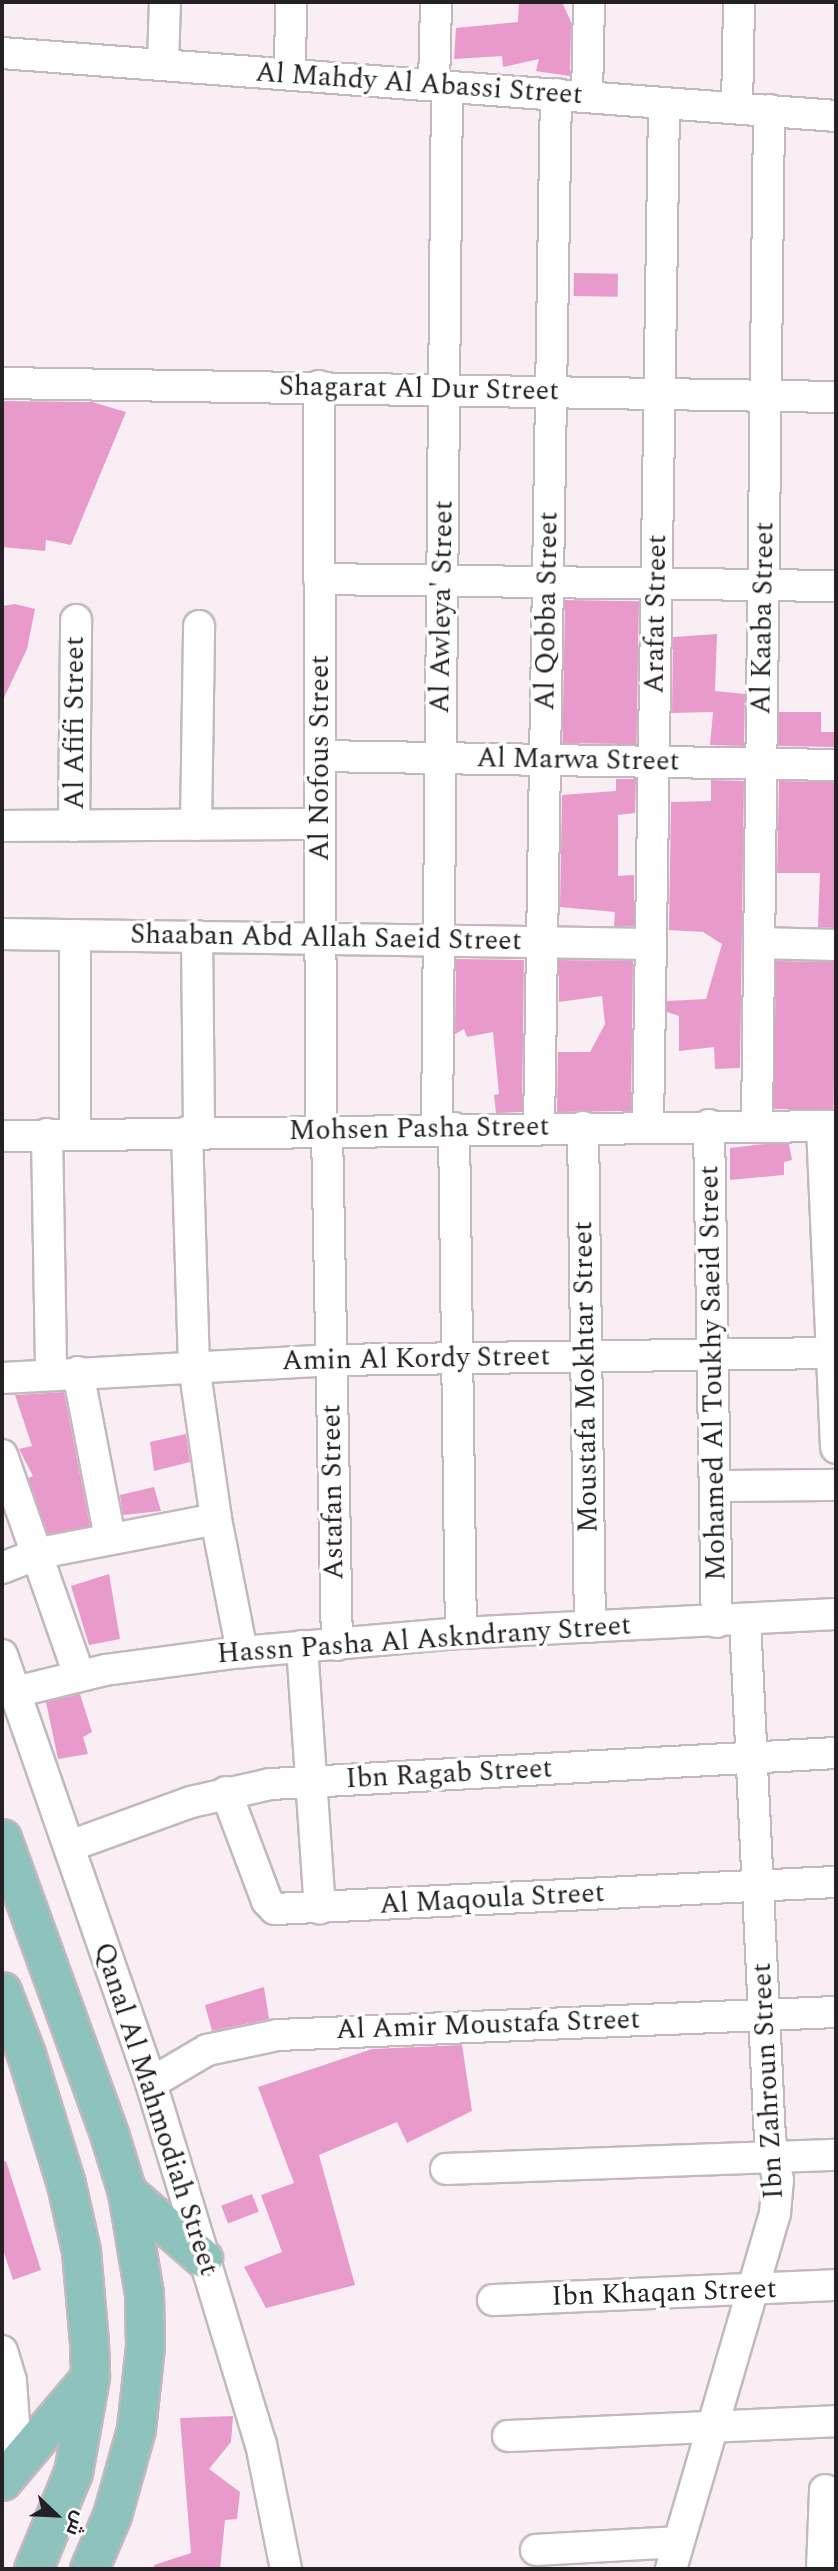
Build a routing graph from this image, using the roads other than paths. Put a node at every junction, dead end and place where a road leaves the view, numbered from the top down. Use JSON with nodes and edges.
{"nodes":[{"id":1,"x":165,"y":2,"type":"edge"},
{"id":2,"x":291,"y":2,"type":"edge"},
{"id":3,"x":436,"y":2,"type":"edge"},
{"id":4,"x":589,"y":2,"type":"edge"},
{"id":5,"x":739,"y":2,"type":"edge"},
{"id":6,"x":2,"y":52,"type":"edge"},
{"id":7,"x":163,"y":64,"type":"junction"},
{"id":8,"x":290,"y":74,"type":"junction"},
{"id":9,"x":440,"y":86,"type":"junction"},
{"id":10,"x":556,"y":94,"type":"junction"},
{"id":11,"x":587,"y":97,"type":"junction"},
{"id":12,"x":664,"y":103,"type":"junction"},
{"id":13,"x":737,"y":108,"type":"junction"},
{"id":14,"x":769,"y":110,"type":"junction"},
{"id":15,"x":836,"y":116,"type":"edge"},
{"id":16,"x":2,"y":383,"type":"edge"},
{"id":17,"x":318,"y":386,"type":"junction"},
{"id":18,"x":444,"y":389,"type":"junction"},
{"id":19,"x":552,"y":391,"type":"junction"},
{"id":20,"x":660,"y":394,"type":"junction"},
{"id":21,"x":766,"y":396,"type":"junction"},
{"id":22,"x":836,"y":397,"type":"edge"},
{"id":23,"x":319,"y":579,"type":"junction"},
{"id":24,"x":442,"y":580,"type":"junction"},
{"id":25,"x":548,"y":582,"type":"junction"},
{"id":26,"x":657,"y":583,"type":"junction"},
{"id":27,"x":763,"y":585,"type":"junction"},
{"id":28,"x":836,"y":586,"type":"edge"},
{"id":29,"x":76,"y":620,"type":"dead end"},
{"id":30,"x":199,"y":626,"type":"dead end"},
{"id":31,"x":320,"y":756,"type":"junction"},
{"id":32,"x":440,"y":758,"type":"junction"},
{"id":33,"x":545,"y":760,"type":"junction"},
{"id":34,"x":654,"y":762,"type":"junction"},
{"id":35,"x":761,"y":764,"type":"junction"},
{"id":36,"x":836,"y":765,"type":"edge"},
{"id":37,"x":320,"y":824,"type":"junction"},
{"id":38,"x":196,"y":825,"type":"junction"},
{"id":39,"x":2,"y":826,"type":"edge"},
{"id":40,"x":74,"y":826,"type":"junction"},
{"id":41,"x":2,"y":934,"type":"edge"},
{"id":42,"x":75,"y":935,"type":"junction"},
{"id":43,"x":197,"y":936,"type":"junction"},
{"id":44,"x":320,"y":937,"type":"junction"},
{"id":45,"x":438,"y":939,"type":"junction"},
{"id":46,"x":541,"y":942,"type":"junction"},
{"id":47,"x":759,"y":943,"type":"junction"},
{"id":48,"x":650,"y":944,"type":"junction"},
{"id":49,"x":836,"y":945,"type":"edge"},
{"id":50,"x":709,"y":1125,"type":"junction"},
{"id":51,"x":757,"y":1125,"type":"junction"},
{"id":52,"x":583,"y":1126,"type":"junction"},
{"id":53,"x":648,"y":1126,"type":"junction"},
{"id":54,"x":829,"y":1126,"type":"edge"},
{"id":55,"x":539,"y":1127,"type":"junction"},
{"id":56,"x":445,"y":1128,"type":"junction"},
{"id":57,"x":324,"y":1130,"type":"junction"},
{"id":58,"x":193,"y":1132,"type":"junction"},
{"id":59,"x":61,"y":1133,"type":"junction"},
{"id":60,"x":2,"y":1136,"type":"edge"},
{"id":61,"x":831,"y":1353,"type":"junction"},
{"id":62,"x":713,"y":1354,"type":"junction"},
{"id":63,"x":586,"y":1356,"type":"junction"},
{"id":64,"x":458,"y":1358,"type":"junction"},
{"id":65,"x":330,"y":1360,"type":"junction"},
{"id":66,"x":194,"y":1366,"type":"junction"},
{"id":67,"x":65,"y":1373,"type":"junction"},
{"id":68,"x":2,"y":1378,"type":"edge"},
{"id":69,"x":836,"y":1448,"type":"edge"},
{"id":70,"x":2,"y":1455,"type":"edge"},
{"id":71,"x":836,"y":1485,"type":"edge"},
{"id":72,"x":716,"y":1486,"type":"junction"},
{"id":73,"x":216,"y":1519,"type":"junction"},
{"id":74,"x":110,"y":1538,"type":"junction"},
{"id":75,"x":40,"y":1553,"type":"junction"},
{"id":76,"x":2,"y":1567,"type":"edge"},
{"id":77,"x":836,"y":1614,"type":"edge"},
{"id":78,"x":731,"y":1621,"type":"junction"},
{"id":79,"x":590,"y":1627,"type":"junction"},
{"id":80,"x":461,"y":1633,"type":"junction"},
{"id":81,"x":337,"y":1644,"type":"junction"},
{"id":82,"x":302,"y":1646,"type":"junction"},
{"id":83,"x":242,"y":1651,"type":"junction"},
{"id":84,"x":2,"y":1655,"type":"edge"},
{"id":85,"x":79,"y":1675,"type":"junction"},
{"id":86,"x":15,"y":1692,"type":"junction"},
{"id":87,"x":836,"y":1753,"type":"edge"},
{"id":88,"x":752,"y":1757,"type":"junction"},
{"id":89,"x":310,"y":1781,"type":"junction"},
{"id":90,"x":226,"y":1792,"type":"junction"},
{"id":91,"x":2,"y":1838,"type":"edge"},
{"id":92,"x":71,"y":1846,"type":"junction"},
{"id":93,"x":836,"y":1882,"type":"edge"},
{"id":94,"x":758,"y":1885,"type":"junction"},
{"id":95,"x":320,"y":1908,"type":"junction"},
{"id":96,"x":2,"y":1991,"type":"edge"},
{"id":97,"x":836,"y":2012,"type":"edge"},
{"id":98,"x":765,"y":2015,"type":"junction"},
{"id":99,"x":151,"y":2082,"type":"junction"},
{"id":100,"x":836,"y":2155,"type":"edge"},
{"id":101,"x":776,"y":2158,"type":"junction"},
{"id":102,"x":446,"y":2169,"type":"dead end"},
{"id":103,"x":127,"y":2192,"type":"junction"},
{"id":104,"x":203,"y":2258,"type":"junction"},
{"id":105,"x":836,"y":2285,"type":"edge"},
{"id":106,"x":750,"y":2290,"type":"junction"},
{"id":107,"x":493,"y":2300,"type":"dead end"},
{"id":108,"x":2,"y":2351,"type":"edge"},
{"id":109,"x":90,"y":2377,"type":"junction"},
{"id":110,"x":836,"y":2421,"type":"edge"},
{"id":111,"x":711,"y":2428,"type":"junction"},
{"id":112,"x":508,"y":2436,"type":"dead end"},
{"id":113,"x":2,"y":2479,"type":"edge"},
{"id":114,"x":825,"y":2490,"type":"dead end"},
{"id":115,"x":536,"y":2550,"type":"dead end"},
{"id":116,"x":674,"y":2556,"type":"edge"},
{"id":117,"x":33,"y":2569,"type":"edge"},
{"id":118,"x":89,"y":2569,"type":"edge"},
{"id":119,"x":286,"y":2569,"type":"edge"},
{"id":120,"x":822,"y":2569,"type":"edge"}],
"edges":[{"from":1,"to":7,"type":"street"},
{"from":2,"to":8,"type":"street"},
{"from":3,"to":9,"type":"street","name":"Al Awleya' Street"},
{"from":4,"to":11,"type":"street"},
{"from":5,"to":13,"type":"street"},
{"from":6,"to":7,"type":"street","name":"Al Mahdy Al Abassi Street"},
{"from":7,"to":8,"type":"street","name":"Al Mahdy Al Abassi Street"},
{"from":8,"to":9,"type":"street","name":"Al Mahdy Al Abassi Street"},
{"from":9,"to":10,"type":"street","name":"Al Mahdy Al Abassi Street"},
{"from":9,"to":18,"type":"street","name":"Al Awleya' Street"},
{"from":10,"to":11,"type":"street","name":"Al Mahdy Al Abassi Street"},
{"from":10,"to":19,"type":"street","name":"Al Qobba Street"},
{"from":11,"to":12,"type":"street","name":"Al Mahdy Al Abassi Street"},
{"from":12,"to":13,"type":"street","name":"Al Mahdy Al Abassi Street"},
{"from":12,"to":20,"type":"street","name":"Arafat Street"},
{"from":13,"to":14,"type":"street","name":"Al Mahdy Al Abassi Street"},
{"from":14,"to":15,"type":"street","name":"Al Mahdy Al Abassi Street"},
{"from":14,"to":21,"type":"street","name":"Al Kaaba Street"},
{"from":16,"to":17,"type":"street","name":"Shagarat Al Dur Street"},
{"from":17,"to":18,"type":"street","name":"Shagarat Al Dur Street"},
{"from":17,"to":23,"type":"street","name":"Al Nofous Street"},
{"from":18,"to":19,"type":"street","name":"Shagarat Al Dur Street"},
{"from":18,"to":24,"type":"street","name":"Al Awleya' Street"},
{"from":19,"to":20,"type":"street","name":"Shagarat Al Dur Street"},
{"from":19,"to":25,"type":"street","name":"Al Qobba Street"},
{"from":20,"to":21,"type":"street","name":"Shagarat Al Dur Street"},
{"from":20,"to":26,"type":"street","name":"Arafat Street"},
{"from":21,"to":22,"type":"street","name":"Shagarat Al Dur Street"},
{"from":21,"to":27,"type":"street","name":"Al Kaaba Street"},
{"from":23,"to":24,"type":"street"},
{"from":23,"to":31,"type":"street","name":"Al Nofous Street"},
{"from":24,"to":25,"type":"street"},
{"from":24,"to":32,"type":"street","name":"Al Awleya' Street"},
{"from":25,"to":26,"type":"street"},
{"from":25,"to":33,"type":"street","name":"Al Qobba Street"},
{"from":26,"to":27,"type":"street"},
{"from":26,"to":34,"type":"street","name":"Arafat Street"},
{"from":27,"to":28,"type":"street"},
{"from":27,"to":35,"type":"street","name":"Al Kaaba Street"},
{"from":29,"to":40,"type":"street","name":"Al Afifi Street"},
{"from":30,"to":38,"type":"street"},
{"from":31,"to":32,"type":"street","name":"Al Marwa Street"},
{"from":31,"to":37,"type":"street","name":"Al Nofous Street"},
{"from":32,"to":33,"type":"street","name":"Al Marwa Street"},
{"from":32,"to":45,"type":"street","name":"Al Awleya' Street"},
{"from":33,"to":34,"type":"street","name":"Al Marwa Street"},
{"from":33,"to":46,"type":"street","name":"Al Qobba Street"},
{"from":34,"to":35,"type":"street","name":"Al Marwa Street"},
{"from":34,"to":48,"type":"street","name":"Arafat Street"},
{"from":35,"to":36,"type":"street","name":"Al Marwa Street"},
{"from":35,"to":47,"type":"street","name":"Al Kaaba Street"},
{"from":37,"to":38,"type":"street"},
{"from":37,"to":44,"type":"street","name":"Al Nofous Street"},
{"from":38,"to":40,"type":"street"},
{"from":39,"to":40,"type":"street"},
{"from":41,"to":42,"type":"street","name":"Shaaban Abd Allah Saeid Street"},
{"from":42,"to":43,"type":"street","name":"Shaaban Abd Allah Saeid Street"},
{"from":42,"to":59,"type":"street"},
{"from":43,"to":44,"type":"street","name":"Shaaban Abd Allah Saeid Street"},
{"from":43,"to":58,"type":"street"},
{"from":44,"to":45,"type":"street","name":"Shaaban Abd Allah Saeid Street"},
{"from":44,"to":57,"type":"street","name":"Al Nofous Street"},
{"from":45,"to":46,"type":"street","name":"Shaaban Abd Allah Saeid Street"},
{"from":45,"to":56,"type":"street","name":"Al Awleya' Street"},
{"from":46,"to":48,"type":"street","name":"Shaaban Abd Allah Saeid Street"},
{"from":46,"to":55,"type":"street","name":"Al Qobba Street"},
{"from":47,"to":49,"type":"street"},
{"from":47,"to":51,"type":"street","name":"Al Kaaba Street"},
{"from":48,"to":53,"type":"street","name":"Arafat Street"},
{"from":50,"to":51,"type":"street","name":"Mohsen Pasha Street"},
{"from":50,"to":53,"type":"street","name":"Mohsen Pasha Street"},
{"from":50,"to":62,"type":"street","name":"Mohamed Al Toukhy Saeid Street"},
{"from":51,"to":54,"type":"street","name":"Mohsen Pasha Street"},
{"from":52,"to":53,"type":"street","name":"Mohsen Pasha Street"},
{"from":52,"to":55,"type":"street","name":"Mohsen Pasha Street"},
{"from":52,"to":63,"type":"street","name":"Moustafa Mokhtar Street"},
{"from":54,"to":61,"type":"street"},
{"from":55,"to":56,"type":"street","name":"Mohsen Pasha Street"},
{"from":56,"to":57,"type":"street","name":"Mohsen Pasha Street"},
{"from":56,"to":64,"type":"street","name":"Al Awleya' Street"},
{"from":57,"to":58,"type":"street","name":"Mohsen Pasha Street"},
{"from":57,"to":65,"type":"street","name":"Astafan Street"},
{"from":58,"to":59,"type":"street","name":"Mohsen Pasha Street"},
{"from":58,"to":66,"type":"street"},
{"from":59,"to":60,"type":"street","name":"Mohsen Pasha Street"},
{"from":59,"to":67,"type":"street"},
{"from":61,"to":62,"type":"street","name":"Amin Al Kordy Street"},
{"from":61,"to":69,"type":"street"},
{"from":62,"to":63,"type":"street","name":"Amin Al Kordy Street"},
{"from":62,"to":72,"type":"street","name":"Mohamed Al Toukhy Saeid Street"},
{"from":63,"to":64,"type":"street","name":"Amin Al Kordy Street"},
{"from":63,"to":79,"type":"street","name":"Moustafa Mokhtar Street"},
{"from":64,"to":65,"type":"street","name":"Amin Al Kordy Street"},
{"from":64,"to":80,"type":"street","name":"Al Awleya' Street"},
{"from":65,"to":66,"type":"street","name":"Amin Al Kordy Street"},
{"from":65,"to":81,"type":"street","name":"Astafan Street"},
{"from":66,"to":67,"type":"street","name":"Amin Al Kordy Street"},
{"from":66,"to":73,"type":"street"},
{"from":67,"to":68,"type":"street","name":"Amin Al Kordy Street"},
{"from":67,"to":74,"type":"street"},
{"from":70,"to":75,"type":"street"},
{"from":71,"to":72,"type":"street"},
{"from":72,"to":78,"type":"street","name":"Mohamed Al Toukhy Saeid Street"},
{"from":73,"to":74,"type":"street"},
{"from":73,"to":83,"type":"street"},
{"from":74,"to":75,"type":"street"},
{"from":75,"to":76,"type":"street"},
{"from":75,"to":85,"type":"street"},
{"from":77,"to":78,"type":"street","name":"Hassn Pasha Al Askndrany Street"},
{"from":78,"to":79,"type":"street","name":"Hassn Pasha Al Askndrany Street"},
{"from":78,"to":88,"type":"street","name":"Ibn Zahroun Street"},
{"from":79,"to":80,"type":"street","name":"Hassn Pasha Al Askndrany Street"},
{"from":80,"to":81,"type":"street","name":"Hassn Pasha Al Askndrany Street"},
{"from":81,"to":82,"type":"street","name":"Hassn Pasha Al Askndrany Street"},
{"from":82,"to":83,"type":"street","name":"Hassn Pasha Al Askndrany Street"},
{"from":82,"to":89,"type":"street"},
{"from":83,"to":85,"type":"street","name":"Hassn Pasha Al Askndrany Street"},
{"from":84,"to":86,"type":"street","name":"Qanal Al Mahmodiah Street"},
{"from":85,"to":86,"type":"street","name":"Hassn Pasha Al Askndrany Street"},
{"from":86,"to":92,"type":"street","name":"Qanal Al Mahmodiah Street"},
{"from":87,"to":88,"type":"street","name":"Ibn Ragab Street"},
{"from":88,"to":89,"type":"street","name":"Ibn Ragab Street"},
{"from":88,"to":94,"type":"street","name":"Ibn Zahroun Street"},
{"from":89,"to":90,"type":"street","name":"Ibn Ragab Street"},
{"from":89,"to":95,"type":"street"},
{"from":90,"to":92,"type":"street","name":"Ibn Ragab Street"},
{"from":90,"to":95,"type":"street","name":"Al Maqoula Street"},
{"from":91,"to":103,"type":"main road"},
{"from":92,"to":99,"type":"street","name":"Qanal Al Mahmodiah Street"},
{"from":93,"to":94,"type":"street","name":"Al Maqoula Street"},
{"from":94,"to":95,"type":"street","name":"Al Maqoula Street"},
{"from":94,"to":98,"type":"street","name":"Ibn Zahroun Street"},
{"from":96,"to":109,"type":"main road"},
{"from":97,"to":98,"type":"street","name":"Al Amir Moustafa Street"},
{"from":98,"to":99,"type":"street","name":"Al Amir Moustafa Street"},
{"from":98,"to":101,"type":"street","name":"Ibn Zahroun Street"},
{"from":99,"to":104,"type":"street","name":"Qanal Al Mahmodiah Street"},
{"from":100,"to":101,"type":"street"},
{"from":101,"to":102,"type":"street"},
{"from":101,"to":106,"type":"street","name":"Ibn Zahroun Street"},
{"from":103,"to":104,"type":"main road"},
{"from":103,"to":118,"type":"main road"},
{"from":104,"to":119,"type":"street","name":"Qanal Al Mahmodiah Street"},
{"from":105,"to":106,"type":"street","name":"Ibn Khaqan Street"},
{"from":106,"to":107,"type":"street","name":"Ibn Khaqan Street"},
{"from":106,"to":111,"type":"street","name":"Ibn Zahroun Street"},
{"from":108,"to":113,"type":"street"},
{"from":109,"to":113,"type":"main road"},
{"from":109,"to":117,"type":"main road"},
{"from":110,"to":111,"type":"street"},
{"from":111,"to":112,"type":"street"},
{"from":111,"to":116,"type":"street","name":"Ibn Zahroun Street"},
{"from":114,"to":120,"type":"street"},
{"from":115,"to":116,"type":"street"}]}
